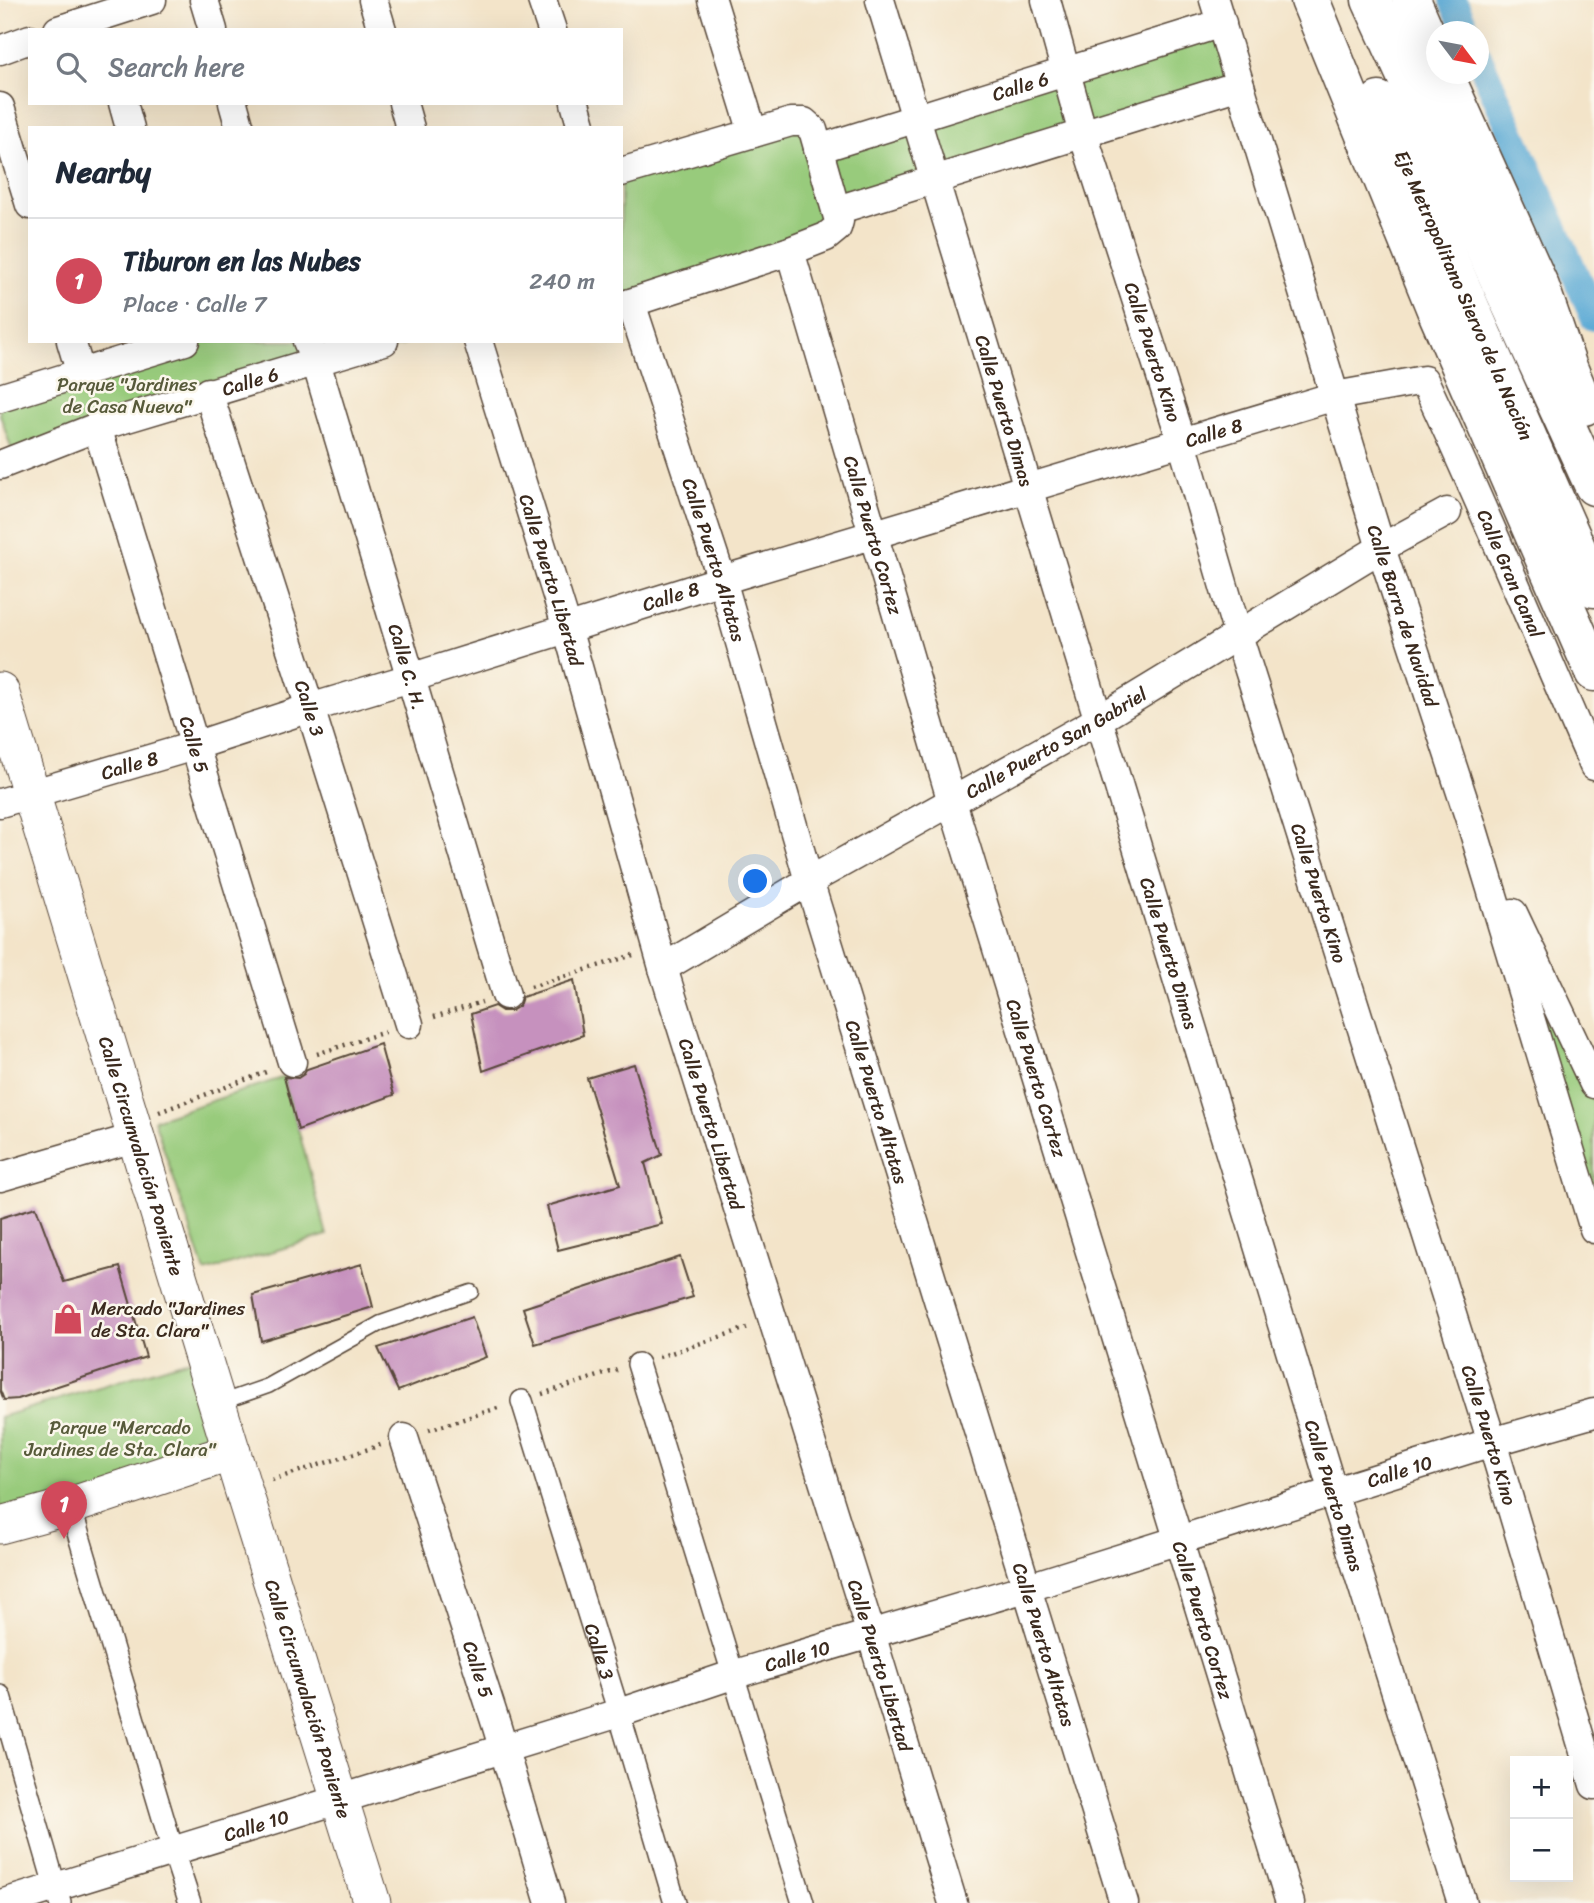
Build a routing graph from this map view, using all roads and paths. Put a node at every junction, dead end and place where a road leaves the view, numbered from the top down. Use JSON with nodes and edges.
{"nodes":[{"id":1,"x":152,"y":0,"type":"edge"},
{"id":2,"x":204,"y":0,"type":"edge"},
{"id":3,"x":373,"y":0,"type":"edge"},
{"id":4,"x":542,"y":0,"type":"edge"},
{"id":5,"x":712,"y":0,"type":"edge"},
{"id":6,"x":880,"y":0,"type":"edge"},
{"id":7,"x":1046,"y":0,"type":"edge"},
{"id":8,"x":1310,"y":0,"type":"edge"},
{"id":9,"x":1334,"y":0,"type":"edge"},
{"id":10,"x":1371,"y":0,"type":"edge"},
{"id":11,"x":1411,"y":0,"type":"edge"},
{"id":12,"x":1218,"y":11,"type":"edge"},
{"id":13,"x":97,"y":15,"type":"edge"},
{"id":14,"x":63,"y":28,"type":"edge"},
{"id":15,"x":211,"y":28,"type":"edge"},
{"id":16,"x":381,"y":28,"type":"edge"},
{"id":17,"x":551,"y":28,"type":"edge"},
{"id":18,"x":1426,"y":33,"type":"edge"},
{"id":19,"x":28,"y":40,"type":"edge"},
{"id":20,"x":0,"y":50,"type":"edge"},
{"id":21,"x":1066,"y":72,"type":"junction"},
{"id":22,"x":1449,"y":84,"type":"edge"},
{"id":23,"x":1240,"y":85,"type":"junction"},
{"id":24,"x":124,"y":105,"type":"edge"},
{"id":25,"x":234,"y":105,"type":"edge"},
{"id":26,"x":404,"y":105,"type":"edge"},
{"id":27,"x":576,"y":105,"type":"edge"},
{"id":28,"x":0,"y":107,"type":"edge"},
{"id":29,"x":917,"y":117,"type":"junction"},
{"id":30,"x":129,"y":126,"type":"edge"},
{"id":31,"x":239,"y":126,"type":"edge"},
{"id":32,"x":409,"y":126,"type":"edge"},
{"id":33,"x":581,"y":126,"type":"edge"},
{"id":34,"x":753,"y":133,"type":"junction"},
{"id":35,"x":1083,"y":134,"type":"junction"},
{"id":36,"x":818,"y":149,"type":"junction"},
{"id":37,"x":623,"y":171,"type":"edge"},
{"id":38,"x":935,"y":179,"type":"junction"},
{"id":39,"x":28,"y":198,"type":"edge"},
{"id":40,"x":837,"y":219,"type":"junction"},
{"id":41,"x":790,"y":251,"type":"junction"},
{"id":42,"x":626,"y":304,"type":"edge"},
{"id":43,"x":72,"y":343,"type":"edge"},
{"id":44,"x":179,"y":343,"type":"edge"},
{"id":45,"x":369,"y":343,"type":"edge"},
{"id":46,"x":479,"y":343,"type":"edge"},
{"id":47,"x":311,"y":351,"type":"edge"},
{"id":48,"x":81,"y":374,"type":"junction"},
{"id":49,"x":1424,"y":380,"type":"joint"},
{"id":50,"x":208,"y":393,"type":"junction"},
{"id":51,"x":1335,"y":396,"type":"junction"},
{"id":52,"x":0,"y":398,"type":"edge"},
{"id":53,"x":97,"y":427,"type":"junction"},
{"id":54,"x":1594,"y":430,"type":"edge"},
{"id":55,"x":1182,"y":442,"type":"junction"},
{"id":56,"x":0,"y":465,"type":"edge"},
{"id":57,"x":1594,"y":486,"type":"edge"},
{"id":58,"x":1028,"y":488,"type":"junction"},
{"id":59,"x":1447,"y":512,"type":"dead end"},
{"id":60,"x":874,"y":535,"type":"junction"},
{"id":61,"x":1381,"y":548,"type":"junction"},
{"id":62,"x":722,"y":580,"type":"junction"},
{"id":63,"x":1594,"y":588,"type":"edge"},
{"id":64,"x":567,"y":628,"type":"junction"},
{"id":65,"x":1238,"y":635,"type":"junction"},
{"id":66,"x":1594,"y":672,"type":"edge"},
{"id":67,"x":410,"y":678,"type":"junction"},
{"id":68,"x":0,"y":691,"type":"edge"},
{"id":69,"x":310,"y":708,"type":"junction"},
{"id":70,"x":1098,"y":720,"type":"junction"},
{"id":71,"x":194,"y":746,"type":"junction"},
{"id":72,"x":1594,"y":766,"type":"edge"},
{"id":73,"x":16,"y":798,"type":"edge"},
{"id":74,"x":952,"y":803,"type":"junction"},
{"id":75,"x":1472,"y":826,"type":"junction"},
{"id":76,"x":809,"y":881,"type":"junction"},
{"id":77,"x":663,"y":968,"type":"junction"},
{"id":78,"x":506,"y":995,"type":"dead end"},
{"id":79,"x":409,"y":1024,"type":"dead end"},
{"id":80,"x":292,"y":1062,"type":"dead end"},
{"id":81,"x":1594,"y":1084,"type":"edge"},
{"id":82,"x":137,"y":1138,"type":"junction"},
{"id":83,"x":0,"y":1177,"type":"edge"},
{"id":84,"x":1594,"y":1229,"type":"edge"},
{"id":85,"x":471,"y":1292,"type":"dead end"},
{"id":86,"x":638,"y":1364,"type":"dead end"},
{"id":87,"x":522,"y":1401,"type":"dead end"},
{"id":88,"x":217,"y":1404,"type":"junction"},
{"id":89,"x":1594,"y":1413,"type":"edge"},
{"id":90,"x":404,"y":1438,"type":"dead end"},
{"id":91,"x":1492,"y":1442,"type":"junction"},
{"id":92,"x":232,"y":1452,"type":"junction"},
{"id":93,"x":1333,"y":1492,"type":"junction"},
{"id":94,"x":70,"y":1506,"type":"junction"},
{"id":95,"x":0,"y":1525,"type":"edge"},
{"id":96,"x":1179,"y":1541,"type":"junction"},
{"id":97,"x":1026,"y":1588,"type":"junction"},
{"id":98,"x":871,"y":1634,"type":"junction"},
{"id":99,"x":732,"y":1675,"type":"junction"},
{"id":100,"x":0,"y":1696,"type":"edge"},
{"id":101,"x":620,"y":1713,"type":"junction"},
{"id":102,"x":504,"y":1748,"type":"junction"},
{"id":103,"x":1594,"y":1785,"type":"edge"},
{"id":104,"x":340,"y":1799,"type":"junction"},
{"id":105,"x":173,"y":1851,"type":"junction"},
{"id":106,"x":57,"y":1895,"type":"edge"},
{"id":107,"x":4,"y":1903,"type":"edge"},
{"id":108,"x":190,"y":1903,"type":"edge"},
{"id":109,"x":372,"y":1903,"type":"edge"},
{"id":110,"x":550,"y":1903,"type":"edge"},
{"id":111,"x":675,"y":1903,"type":"edge"},
{"id":112,"x":803,"y":1903,"type":"edge"},
{"id":113,"x":953,"y":1903,"type":"edge"},
{"id":114,"x":1124,"y":1903,"type":"edge"},
{"id":115,"x":1290,"y":1903,"type":"edge"},
{"id":116,"x":1462,"y":1903,"type":"edge"}],
"edges":[{"from":1,"to":13,"type":"street"},
{"from":2,"to":15,"type":"street"},
{"from":3,"to":16,"type":"street"},
{"from":4,"to":17,"type":"street"},
{"from":5,"to":34,"type":"street"},
{"from":6,"to":29,"type":"street","name":"Calle Puerto Dimas"},
{"from":7,"to":21,"type":"street","name":"Calle Puerto Kino"},
{"from":8,"to":66,"type":"highway"},
{"from":9,"to":63,"type":"highway","name":"Eje Metropolitano Siervo de la Nación"},
{"from":10,"to":57,"type":"highway","name":"Eje Metropolitano Siervo de la Nación"},
{"from":11,"to":18,"type":"highway"},
{"from":12,"to":21,"type":"street","name":"Calle 6"},
{"from":12,"to":23,"type":"street","name":"Calle Barra de Navidad"},
{"from":13,"to":14,"type":"street"},
{"from":19,"to":20,"type":"street"},
{"from":21,"to":29,"type":"street","name":"Calle 6"},
{"from":21,"to":35,"type":"street","name":"Calle Puerto Kino"},
{"from":22,"to":54,"type":"highway"},
{"from":23,"to":35,"type":"street"},
{"from":23,"to":51,"type":"street","name":"Calle Barra de Navidad"},
{"from":24,"to":30,"type":"street"},
{"from":25,"to":31,"type":"street"},
{"from":26,"to":32,"type":"street"},
{"from":27,"to":33,"type":"street"},
{"from":28,"to":39,"type":"street"},
{"from":29,"to":36,"type":"street","name":"Calle 6"},
{"from":29,"to":38,"type":"street","name":"Calle Puerto Dimas"},
{"from":34,"to":36,"type":"street"},
{"from":34,"to":37,"type":"street"},
{"from":35,"to":38,"type":"street"},
{"from":35,"to":55,"type":"street","name":"Calle Puerto Kino"},
{"from":36,"to":40,"type":"street"},
{"from":38,"to":40,"type":"street"},
{"from":38,"to":58,"type":"street","name":"Calle Puerto Dimas"},
{"from":40,"to":41,"type":"street"},
{"from":41,"to":42,"type":"street"},
{"from":41,"to":60,"type":"street","name":"Calle Puerto Cortez"},
{"from":42,"to":62,"type":"street","name":"Calle Puerto Altatas"},
{"from":43,"to":48,"type":"street"},
{"from":44,"to":48,"type":"street"},
{"from":45,"to":47,"type":"street","name":"Calle 6"},
{"from":46,"to":64,"type":"street","name":"Calle Puerto Libertad"},
{"from":47,"to":50,"type":"street","name":"Calle 6"},
{"from":47,"to":67,"type":"street","name":"Calle C. H."},
{"from":48,"to":52,"type":"street"},
{"from":49,"to":51,"type":"street","name":"Calle 8"},
{"from":49,"to":72,"type":"street","name":"Calle Gran Canal"},
{"from":50,"to":53,"type":"street","name":"Calle 6"},
{"from":50,"to":69,"type":"street","name":"Calle 3"},
{"from":51,"to":55,"type":"street","name":"Calle 8"},
{"from":51,"to":61,"type":"street","name":"Calle Barra de Navidad"},
{"from":53,"to":56,"type":"street","name":"Calle 6"},
{"from":53,"to":71,"type":"street","name":"Calle 5"},
{"from":55,"to":58,"type":"street","name":"Calle 8"},
{"from":55,"to":65,"type":"street","name":"Calle Puerto Kino"},
{"from":58,"to":60,"type":"street","name":"Calle 8"},
{"from":58,"to":70,"type":"street","name":"Calle Puerto Dimas"},
{"from":59,"to":61,"type":"street","name":"Calle Puerto San Gabriel"},
{"from":60,"to":62,"type":"street","name":"Calle 8"},
{"from":60,"to":74,"type":"street","name":"Calle Puerto Cortez"},
{"from":61,"to":65,"type":"street","name":"Calle Puerto San Gabriel"},
{"from":61,"to":75,"type":"street","name":"Calle Barra de Navidad"},
{"from":62,"to":64,"type":"street","name":"Calle 8"},
{"from":62,"to":76,"type":"street","name":"Calle Puerto Altatas"},
{"from":64,"to":67,"type":"street","name":"Calle 8"},
{"from":64,"to":77,"type":"street","name":"Calle Puerto Libertad"},
{"from":65,"to":70,"type":"street","name":"Calle Puerto San Gabriel"},
{"from":65,"to":91,"type":"street","name":"Calle Puerto Kino"},
{"from":67,"to":69,"type":"street","name":"Calle 8"},
{"from":67,"to":78,"type":"street","name":"Calle C. H."},
{"from":68,"to":73,"type":"street","name":"Calle Circunvalación Poniente"},
{"from":69,"to":71,"type":"street","name":"Calle 8"},
{"from":69,"to":79,"type":"street","name":"Calle 3"},
{"from":70,"to":74,"type":"street","name":"Calle Puerto San Gabriel"},
{"from":70,"to":93,"type":"street","name":"Calle Puerto Dimas"},
{"from":71,"to":73,"type":"street","name":"Calle 8"},
{"from":71,"to":80,"type":"street","name":"Calle 5"},
{"from":73,"to":82,"type":"street","name":"Calle Circunvalación Poniente"},
{"from":74,"to":76,"type":"street","name":"Calle Puerto San Gabriel"},
{"from":74,"to":96,"type":"street","name":"Calle Puerto Cortez"},
{"from":75,"to":81,"type":"street"},
{"from":75,"to":84,"type":"street","name":"Calle Barra de Navidad"},
{"from":76,"to":77,"type":"street","name":"Calle Puerto San Gabriel"},
{"from":76,"to":97,"type":"street","name":"Calle Puerto Altatas"},
{"from":77,"to":98,"type":"street","name":"Calle Puerto Libertad"},
{"from":82,"to":83,"type":"street"},
{"from":82,"to":88,"type":"street","name":"Calle Circunvalación Poniente"},
{"from":85,"to":88,"type":"lane"},
{"from":86,"to":99,"type":"street"},
{"from":87,"to":101,"type":"street","name":"Calle 3"},
{"from":88,"to":92,"type":"street","name":"Calle Circunvalación Poniente"},
{"from":89,"to":91,"type":"street","name":"Calle 10"},
{"from":90,"to":102,"type":"street","name":"Calle 5"},
{"from":91,"to":93,"type":"street","name":"Calle 10"},
{"from":91,"to":103,"type":"street","name":"Calle Puerto Kino"},
{"from":92,"to":94,"type":"street"},
{"from":92,"to":104,"type":"street","name":"Calle Circunvalación Poniente"},
{"from":93,"to":96,"type":"street","name":"Calle 10"},
{"from":93,"to":116,"type":"street","name":"Calle Puerto Dimas"},
{"from":94,"to":95,"type":"street"},
{"from":94,"to":105,"type":"street"},
{"from":96,"to":97,"type":"street","name":"Calle 10"},
{"from":96,"to":115,"type":"street","name":"Calle Puerto Cortez"},
{"from":97,"to":98,"type":"street","name":"Calle 10"},
{"from":97,"to":114,"type":"street","name":"Calle Puerto Altatas"},
{"from":98,"to":99,"type":"street","name":"Calle 10"},
{"from":98,"to":113,"type":"street","name":"Calle Puerto Libertad"},
{"from":99,"to":101,"type":"street","name":"Calle 10"},
{"from":99,"to":112,"type":"street"},
{"from":100,"to":106,"type":"street"},
{"from":101,"to":102,"type":"street","name":"Calle 10"},
{"from":101,"to":111,"type":"street","name":"Calle 3"},
{"from":102,"to":104,"type":"street","name":"Calle 10"},
{"from":102,"to":110,"type":"street","name":"Calle 5"},
{"from":104,"to":105,"type":"street","name":"Calle 10"},
{"from":104,"to":109,"type":"street","name":"Calle Circunvalación Poniente"},
{"from":105,"to":106,"type":"street","name":"Calle 10"},
{"from":105,"to":108,"type":"street"},
{"from":106,"to":107,"type":"street","name":"Calle 10"}]}
